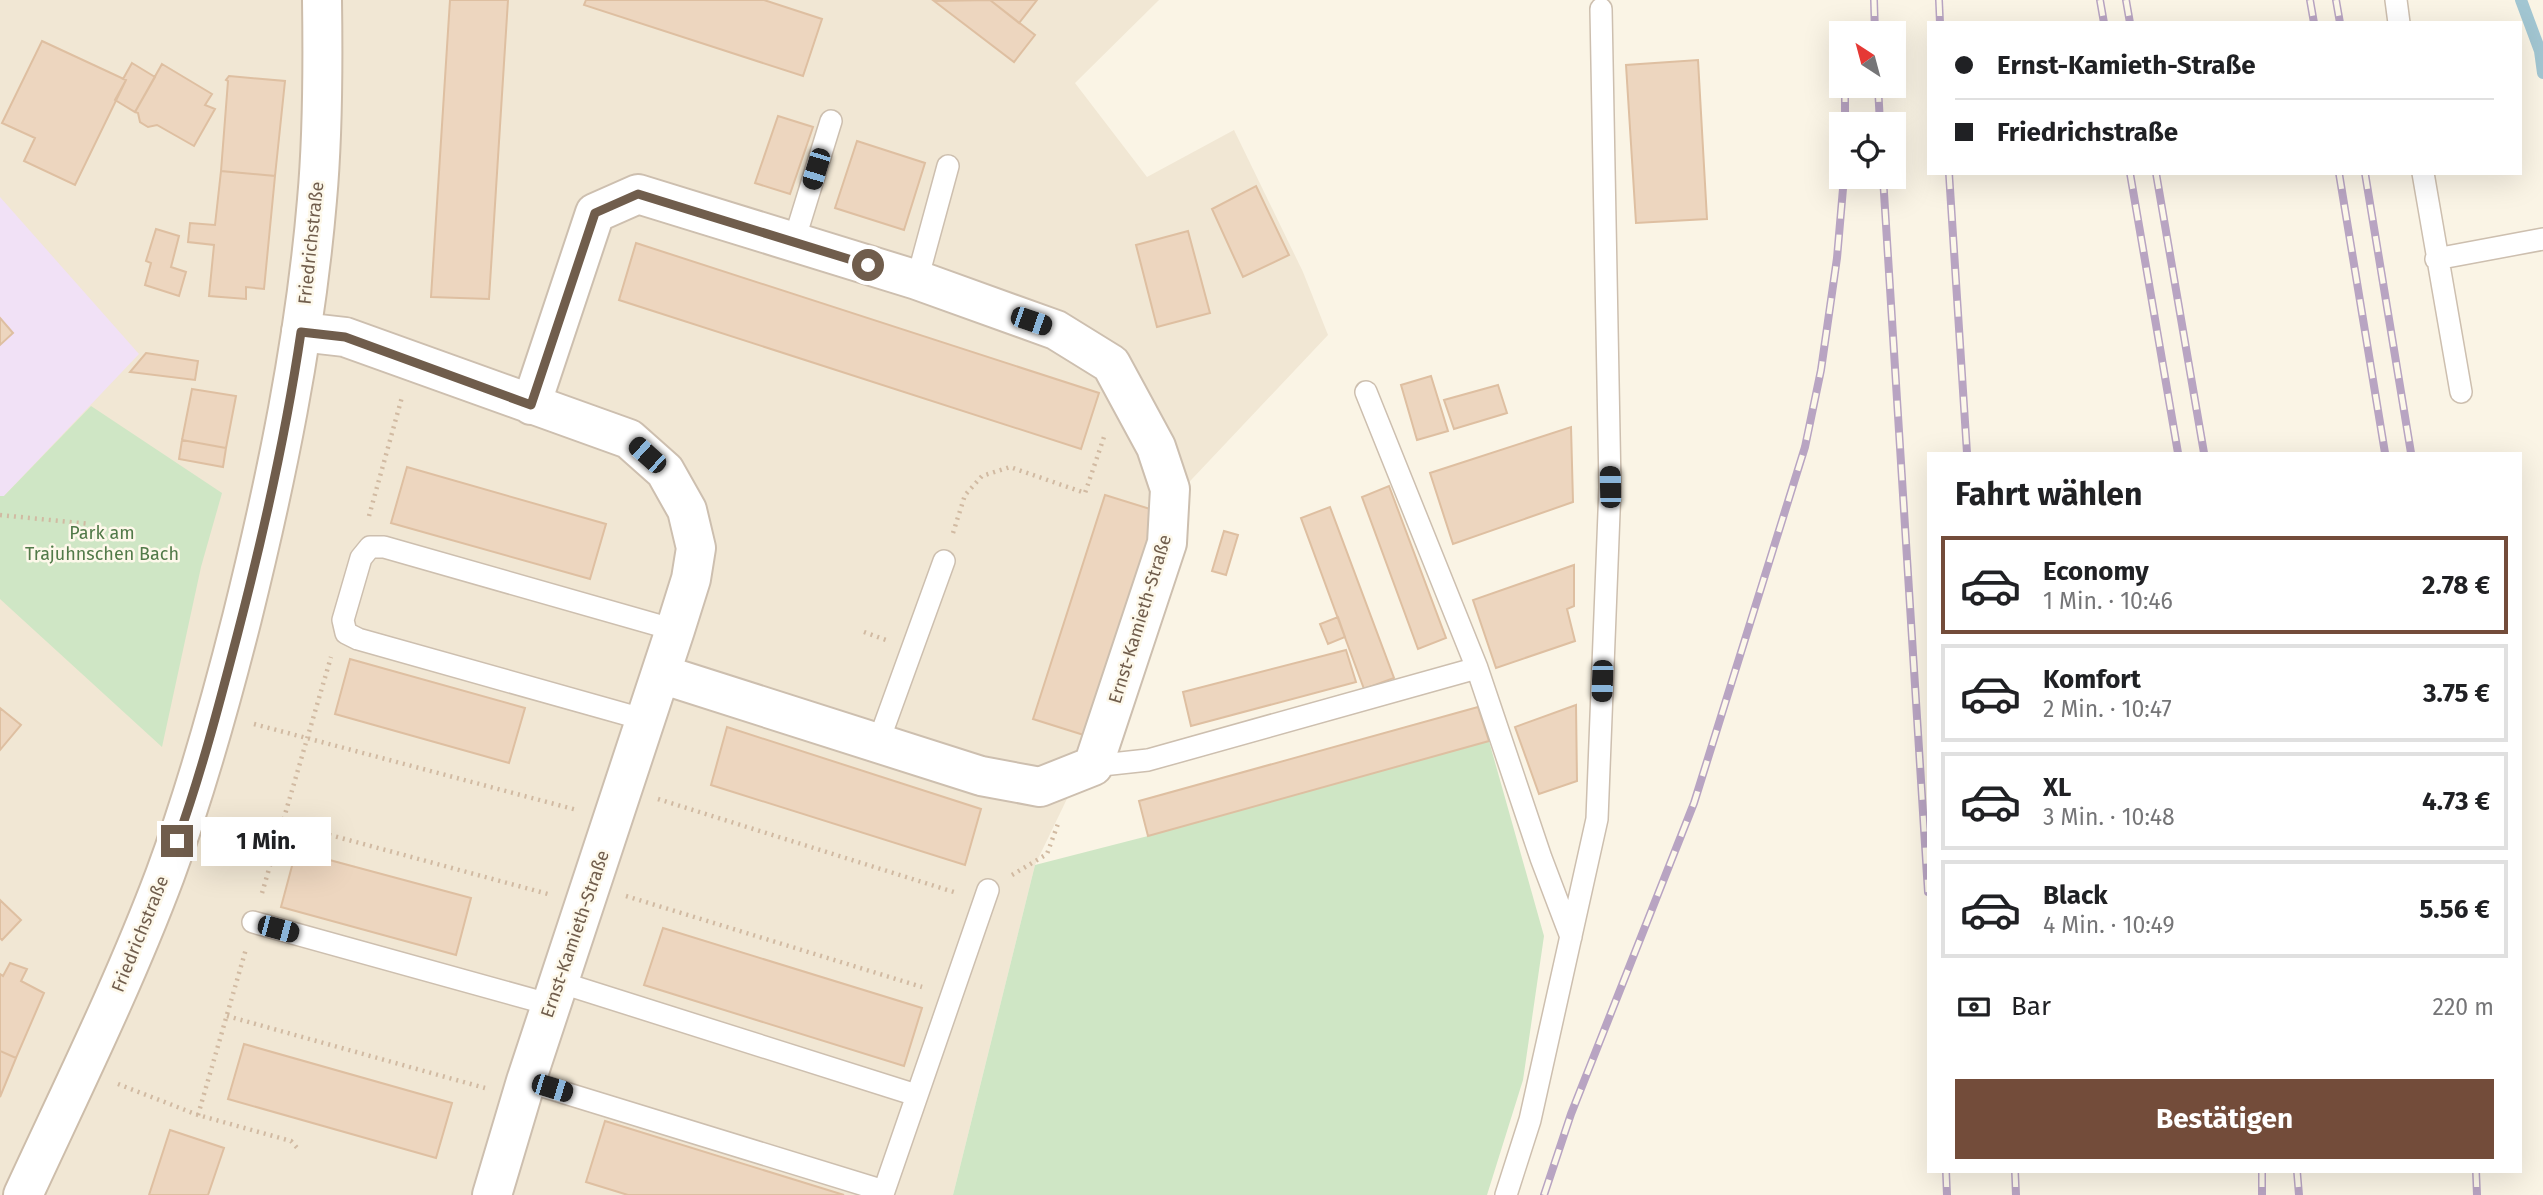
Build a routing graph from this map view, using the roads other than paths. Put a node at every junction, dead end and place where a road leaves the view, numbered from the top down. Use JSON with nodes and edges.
{"nodes":[{"id":1,"x":322,"y":0,"type":"edge"},
{"id":2,"x":2396,"y":0,"type":"edge"},
{"id":3,"x":1601,"y":9,"type":"dead end"},
{"id":4,"x":2399,"y":21,"type":"edge"},
{"id":5,"x":831,"y":121,"type":"dead end"},
{"id":6,"x":948,"y":166,"type":"dead end"},
{"id":7,"x":2423,"y":175,"type":"edge"},
{"id":8,"x":2543,"y":239,"type":"edge"},
{"id":9,"x":794,"y":242,"type":"junction"},
{"id":10,"x":2436,"y":259,"type":"junction"},
{"id":11,"x":917,"y":280,"type":"junction"},
{"id":12,"x":301,"y":332,"type":"junction"},
{"id":13,"x":1366,"y":392,"type":"dead end"},
{"id":14,"x":2461,"y":392,"type":"dead end"},
{"id":15,"x":531,"y":405,"type":"junction"},
{"id":16,"x":944,"y":561,"type":"road end"},
{"id":17,"x":675,"y":630,"type":"junction"},
{"id":18,"x":1477,"y":668,"type":"junction"},
{"id":19,"x":661,"y":674,"type":"junction"},
{"id":20,"x":646,"y":720,"type":"junction"},
{"id":21,"x":878,"y":743,"type":"junction"},
{"id":22,"x":1079,"y":771,"type":"junction"},
{"id":23,"x":986,"y":896,"type":"road end"},
{"id":24,"x":253,"y":922,"type":"road end"},
{"id":25,"x":1571,"y":937,"type":"junction"},
{"id":26,"x":556,"y":993,"type":"junction"},
{"id":27,"x":524,"y":1089,"type":"junction"},
{"id":28,"x":916,"y":1094,"type":"junction"},
{"id":29,"x":23,"y":1195,"type":"edge"},
{"id":30,"x":492,"y":1195,"type":"edge"},
{"id":31,"x":1506,"y":1195,"type":"edge"}],
"edges":[{"from":1,"to":12,"type":"street","name":"Friedrichstraße"},
{"from":2,"to":4,"type":"lane"},
{"from":3,"to":25,"type":"lane"},
{"from":5,"to":9,"type":"lane"},
{"from":6,"to":11,"type":"lane"},
{"from":7,"to":10,"type":"lane"},
{"from":8,"to":10,"type":"lane"},
{"from":9,"to":11,"type":"street","name":"Ernst-Kamieth-Straße"},
{"from":9,"to":15,"type":"street","name":"Ernst-Kamieth-Straße"},
{"from":10,"to":14,"type":"lane"},
{"from":11,"to":22,"type":"street","name":"Ernst-Kamieth-Straße"},
{"from":12,"to":15,"type":"street","name":"Ernst-Kamieth-Straße"},
{"from":12,"to":29,"type":"street","name":"Friedrichstraße"},
{"from":13,"to":18,"type":"lane"},
{"from":15,"to":17,"type":"street","name":"Ernst-Kamieth-Straße"},
{"from":16,"to":21,"type":"lane"},
{"from":17,"to":19,"type":"street","name":"Ernst-Kamieth-Straße"},
{"from":17,"to":20,"type":"lane"},
{"from":18,"to":22,"type":"lane"},
{"from":18,"to":25,"type":"lane"},
{"from":19,"to":20,"type":"street","name":"Ernst-Kamieth-Straße"},
{"from":19,"to":21,"type":"street"},
{"from":20,"to":26,"type":"street","name":"Ernst-Kamieth-Straße"},
{"from":21,"to":22,"type":"street"},
{"from":23,"to":28,"type":"lane"},
{"from":24,"to":26,"type":"lane"},
{"from":25,"to":31,"type":"lane"},
{"from":26,"to":27,"type":"street","name":"Ernst-Kamieth-Straße"},
{"from":26,"to":28,"type":"lane"},
{"from":27,"to":28,"type":"lane"},
{"from":27,"to":30,"type":"street","name":"Ernst-Kamieth-Straße"}]}
